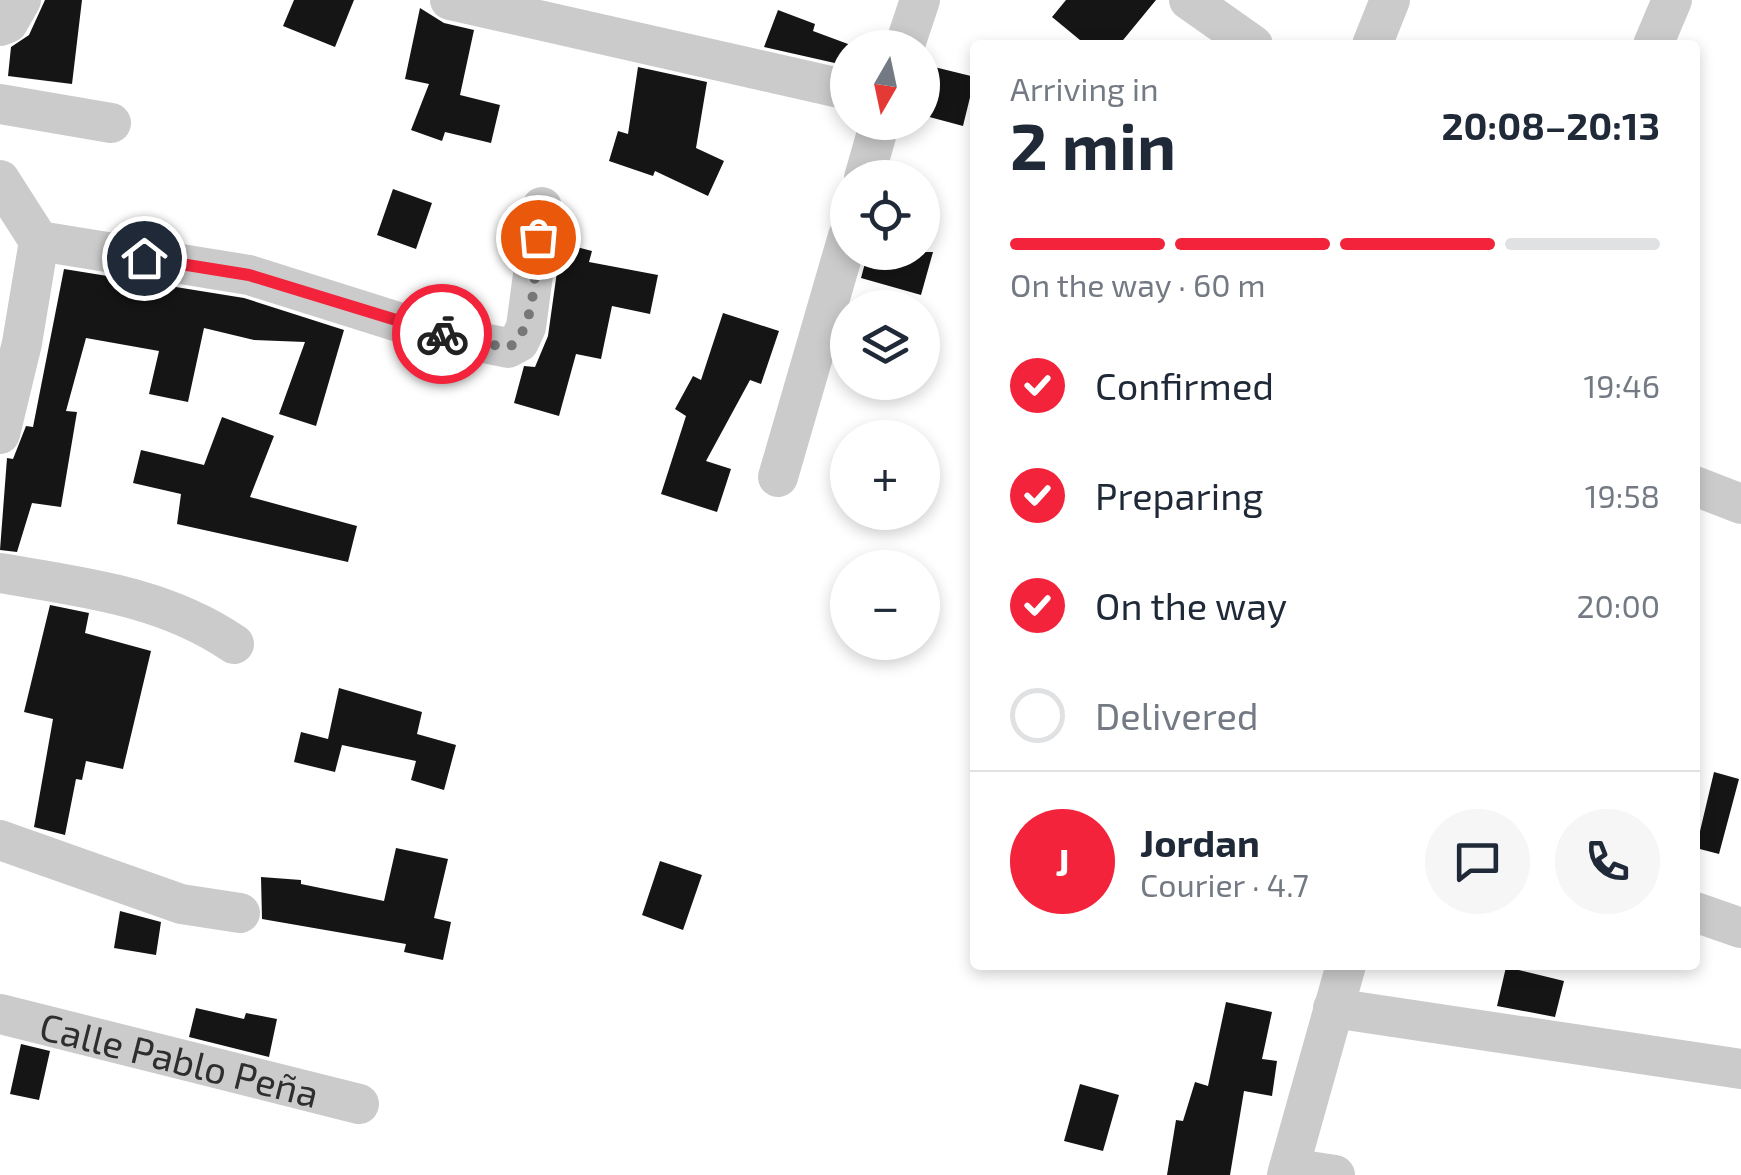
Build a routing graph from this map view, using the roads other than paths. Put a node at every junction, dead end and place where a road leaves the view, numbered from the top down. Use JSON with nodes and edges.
{"nodes":[{"id":1,"x":21,"y":0,"type":"edge"},
{"id":2,"x":450,"y":0,"type":"edge"},
{"id":3,"x":920,"y":0,"type":"edge"},
{"id":4,"x":1190,"y":0,"type":"edge"},
{"id":5,"x":1390,"y":0,"type":"edge"},
{"id":6,"x":1672,"y":0,"type":"edge"},
{"id":7,"x":514,"y":8,"type":"edge"},
{"id":8,"x":0,"y":26,"type":"edge"},
{"id":9,"x":910,"y":30,"type":"edge"},
{"id":10,"x":1246,"y":40,"type":"edge"},
{"id":11,"x":1374,"y":40,"type":"edge"},
{"id":12,"x":1654,"y":40,"type":"edge"},
{"id":13,"x":830,"y":86,"type":"edge"},
{"id":14,"x":0,"y":104,"type":"edge"},
{"id":15,"x":111,"y":123,"type":"dead end"},
{"id":16,"x":0,"y":180,"type":"edge"},
{"id":17,"x":542,"y":207,"type":"dead end"},
{"id":18,"x":39,"y":242,"type":"junction"},
{"id":19,"x":838,"y":270,"type":"edge"},
{"id":20,"x":1,"y":424,"type":"edge"},
{"id":21,"x":778,"y":477,"type":"dead end"},
{"id":22,"x":1700,"y":488,"type":"edge"},
{"id":23,"x":1741,"y":504,"type":"edge"},
{"id":24,"x":0,"y":572,"type":"edge"},
{"id":25,"x":234,"y":644,"type":"dead end"},
{"id":26,"x":0,"y":840,"type":"edge"},
{"id":27,"x":240,"y":913,"type":"dead end"},
{"id":28,"x":1700,"y":914,"type":"edge"},
{"id":29,"x":1741,"y":928,"type":"edge"},
{"id":30,"x":1345,"y":970,"type":"edge"},
{"id":31,"x":1334,"y":1008,"type":"junction"},
{"id":32,"x":0,"y":1014,"type":"edge"},
{"id":33,"x":1741,"y":1069,"type":"edge"},
{"id":34,"x":359,"y":1104,"type":"dead end"},
{"id":35,"x":1288,"y":1171,"type":"edge"},
{"id":36,"x":1335,"y":1175,"type":"edge"}],
"edges":[{"from":1,"to":8,"type":"street"},
{"from":2,"to":7,"type":"street"},
{"from":3,"to":9,"type":"street"},
{"from":4,"to":10,"type":"street"},
{"from":5,"to":11,"type":"street"},
{"from":6,"to":12,"type":"street"},
{"from":7,"to":13,"type":"street"},
{"from":14,"to":15,"type":"street"},
{"from":16,"to":18,"type":"street"},
{"from":17,"to":18,"type":"street"},
{"from":18,"to":20,"type":"street"},
{"from":19,"to":21,"type":"street"},
{"from":22,"to":23,"type":"street"},
{"from":24,"to":25,"type":"street"},
{"from":26,"to":27,"type":"street"},
{"from":28,"to":29,"type":"street"},
{"from":30,"to":31,"type":"street"},
{"from":31,"to":33,"type":"street"},
{"from":31,"to":35,"type":"street"},
{"from":32,"to":34,"type":"street","name":"Calle Pablo Peña"},
{"from":35,"to":36,"type":"street"}]}
